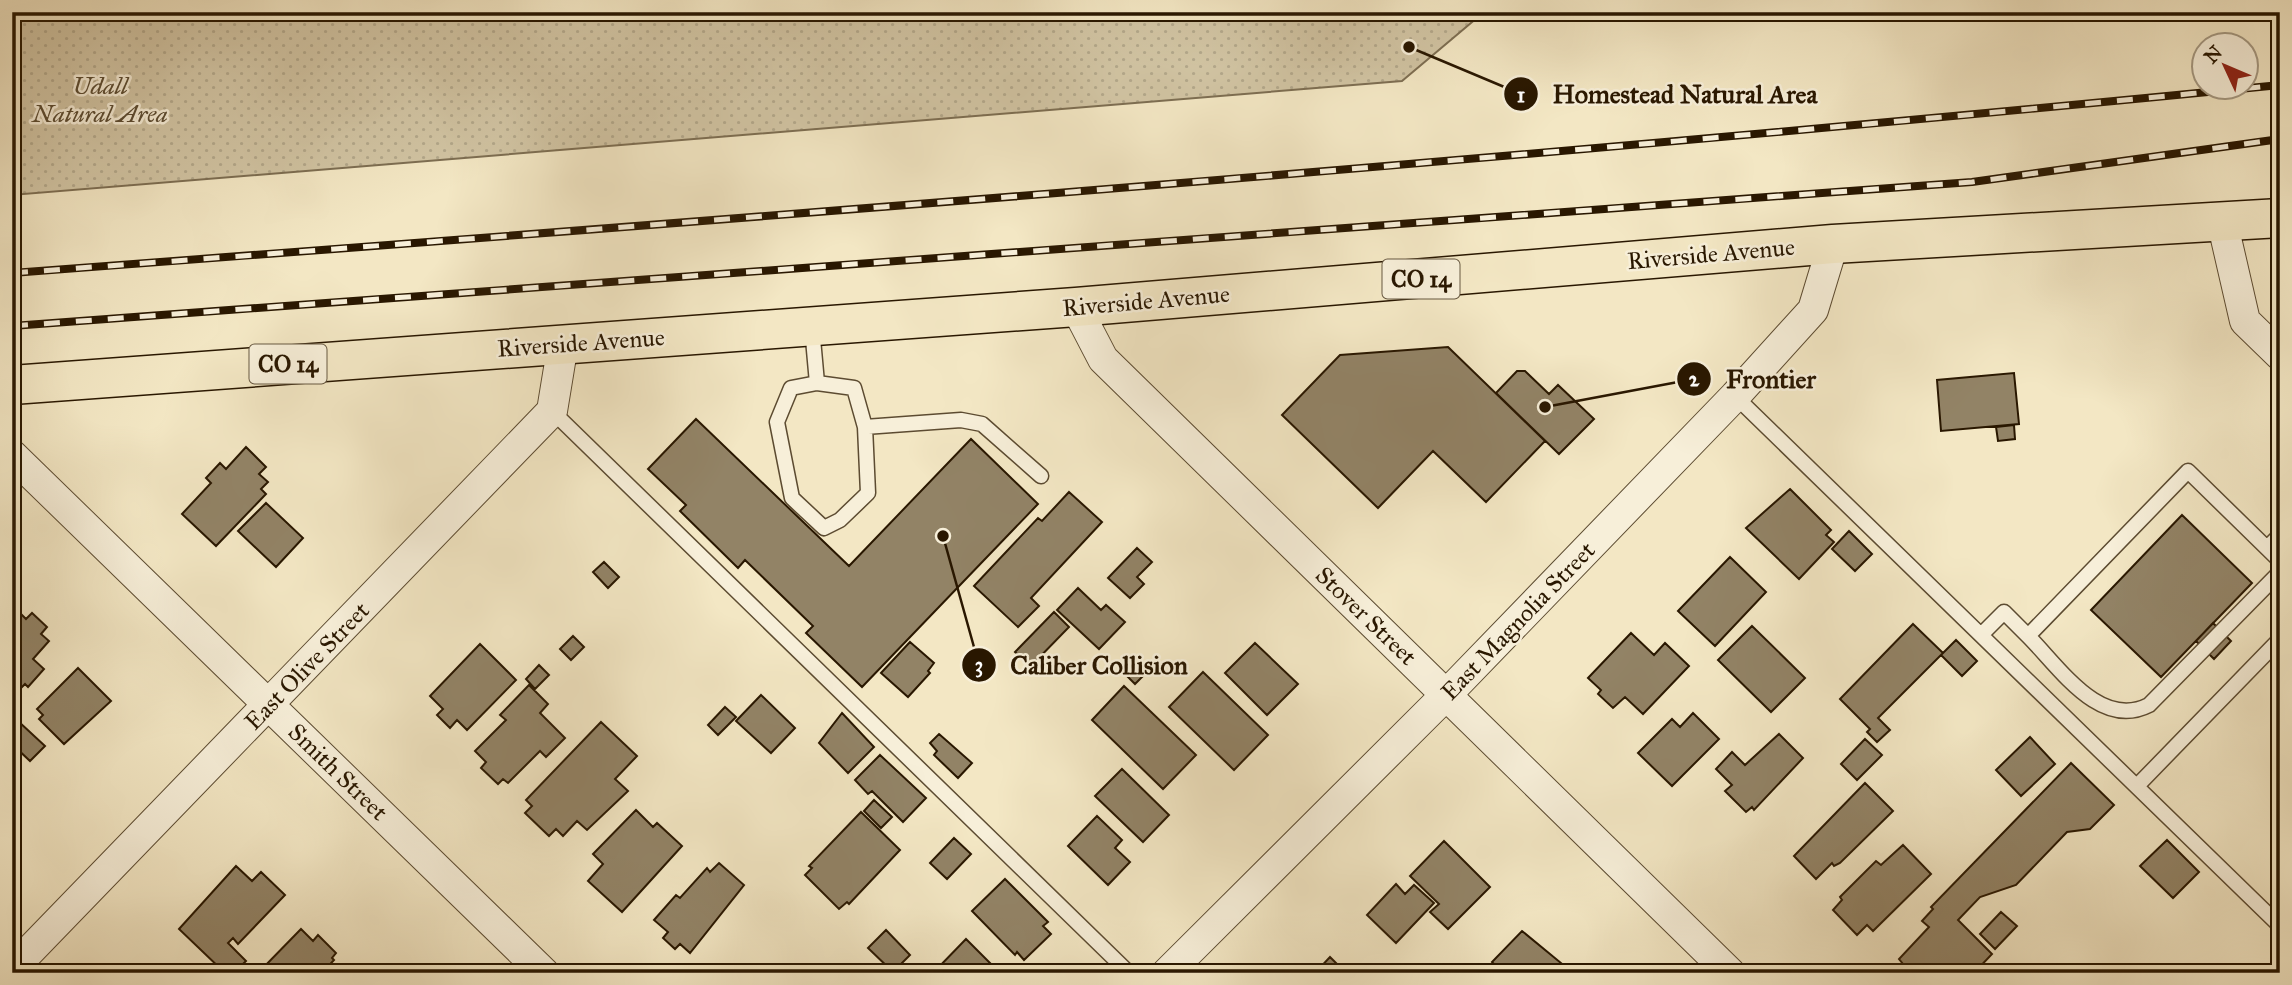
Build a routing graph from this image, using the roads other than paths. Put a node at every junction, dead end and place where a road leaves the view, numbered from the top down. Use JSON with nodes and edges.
{"nodes":[{"id":1,"x":2280,"y":218,"type":"edge"},
{"id":2,"x":2222,"y":221,"type":"junction"},
{"id":3,"x":1833,"y":244,"type":"junction"},
{"id":4,"x":1076,"y":307,"type":"junction"},
{"id":5,"x":812,"y":326,"type":"junction"},
{"id":6,"x":563,"y":344,"type":"junction"},
{"id":7,"x":2280,"y":355,"type":"edge"},
{"id":8,"x":817,"y":383,"type":"junction"},
{"id":9,"x":12,"y":385,"type":"edge"},
{"id":10,"x":1735,"y":396,"type":"junction"},
{"id":11,"x":552,"y":411,"type":"junction"},
{"id":12,"x":865,"y":427,"type":"junction"},
{"id":13,"x":12,"y":455,"type":"edge"},
{"id":14,"x":1041,"y":476,"type":"dead end"},
{"id":15,"x":2280,"y":535,"type":"edge"},
{"id":16,"x":2267,"y":548,"type":"junction"},
{"id":17,"x":2280,"y":561,"type":"edge"},
{"id":18,"x":2280,"y":572,"type":"edge"},
{"id":19,"x":1982,"y":634,"type":"junction"},
{"id":20,"x":2028,"y":636,"type":"junction"},
{"id":21,"x":2280,"y":639,"type":"edge"},
{"id":22,"x":1446,"y":695,"type":"junction"},
{"id":23,"x":270,"y":705,"type":"junction"},
{"id":24,"x":2137,"y":786,"type":"junction"},
{"id":25,"x":2280,"y":926,"type":"edge"},
{"id":26,"x":12,"y":969,"type":"edge"},
{"id":27,"x":544,"y":973,"type":"edge"},
{"id":28,"x":1129,"y":973,"type":"edge"},
{"id":29,"x":1167,"y":973,"type":"edge"},
{"id":30,"x":1730,"y":973,"type":"edge"}],
"edges":[{"from":1,"to":2,"type":"highway","name":"Riverside Avenue","number":"CO 14"},
{"from":2,"to":3,"type":"highway","name":"Riverside Avenue","number":"CO 14"},
{"from":2,"to":7,"type":"street"},
{"from":3,"to":4,"type":"highway","name":"Riverside Avenue","number":"CO 14"},
{"from":3,"to":10,"type":"street","name":"East Magnolia Street"},
{"from":4,"to":5,"type":"highway","name":"Riverside Avenue","number":"CO 14"},
{"from":4,"to":22,"type":"street","name":"Stover Street"},
{"from":5,"to":6,"type":"highway","name":"Riverside Avenue","number":"CO 14"},
{"from":5,"to":8,"type":"lane"},
{"from":6,"to":9,"type":"highway","name":"Riverside Avenue","number":"CO 14"},
{"from":6,"to":11,"type":"street"},
{"from":8,"to":12,"type":"lane"},
{"from":8,"to":12,"type":"lane"},
{"from":10,"to":19,"type":"lane"},
{"from":10,"to":22,"type":"street","name":"East Magnolia Street"},
{"from":11,"to":23,"type":"street","name":"East Olive Street"},
{"from":11,"to":28,"type":"lane"},
{"from":12,"to":14,"type":"lane"},
{"from":13,"to":23,"type":"street","name":"Smith Street"},
{"from":15,"to":16,"type":"lane"},
{"from":16,"to":17,"type":"lane"},
{"from":16,"to":20,"type":"lane"},
{"from":18,"to":20,"type":"lane"},
{"from":19,"to":20,"type":"lane"},
{"from":19,"to":24,"type":"lane"},
{"from":21,"to":24,"type":"lane"},
{"from":22,"to":29,"type":"street","name":"East Magnolia Street"},
{"from":22,"to":30,"type":"street","name":"Stover Street"},
{"from":23,"to":26,"type":"street","name":"East Olive Street"},
{"from":23,"to":27,"type":"street","name":"Smith Street"},
{"from":24,"to":25,"type":"lane"}]}
